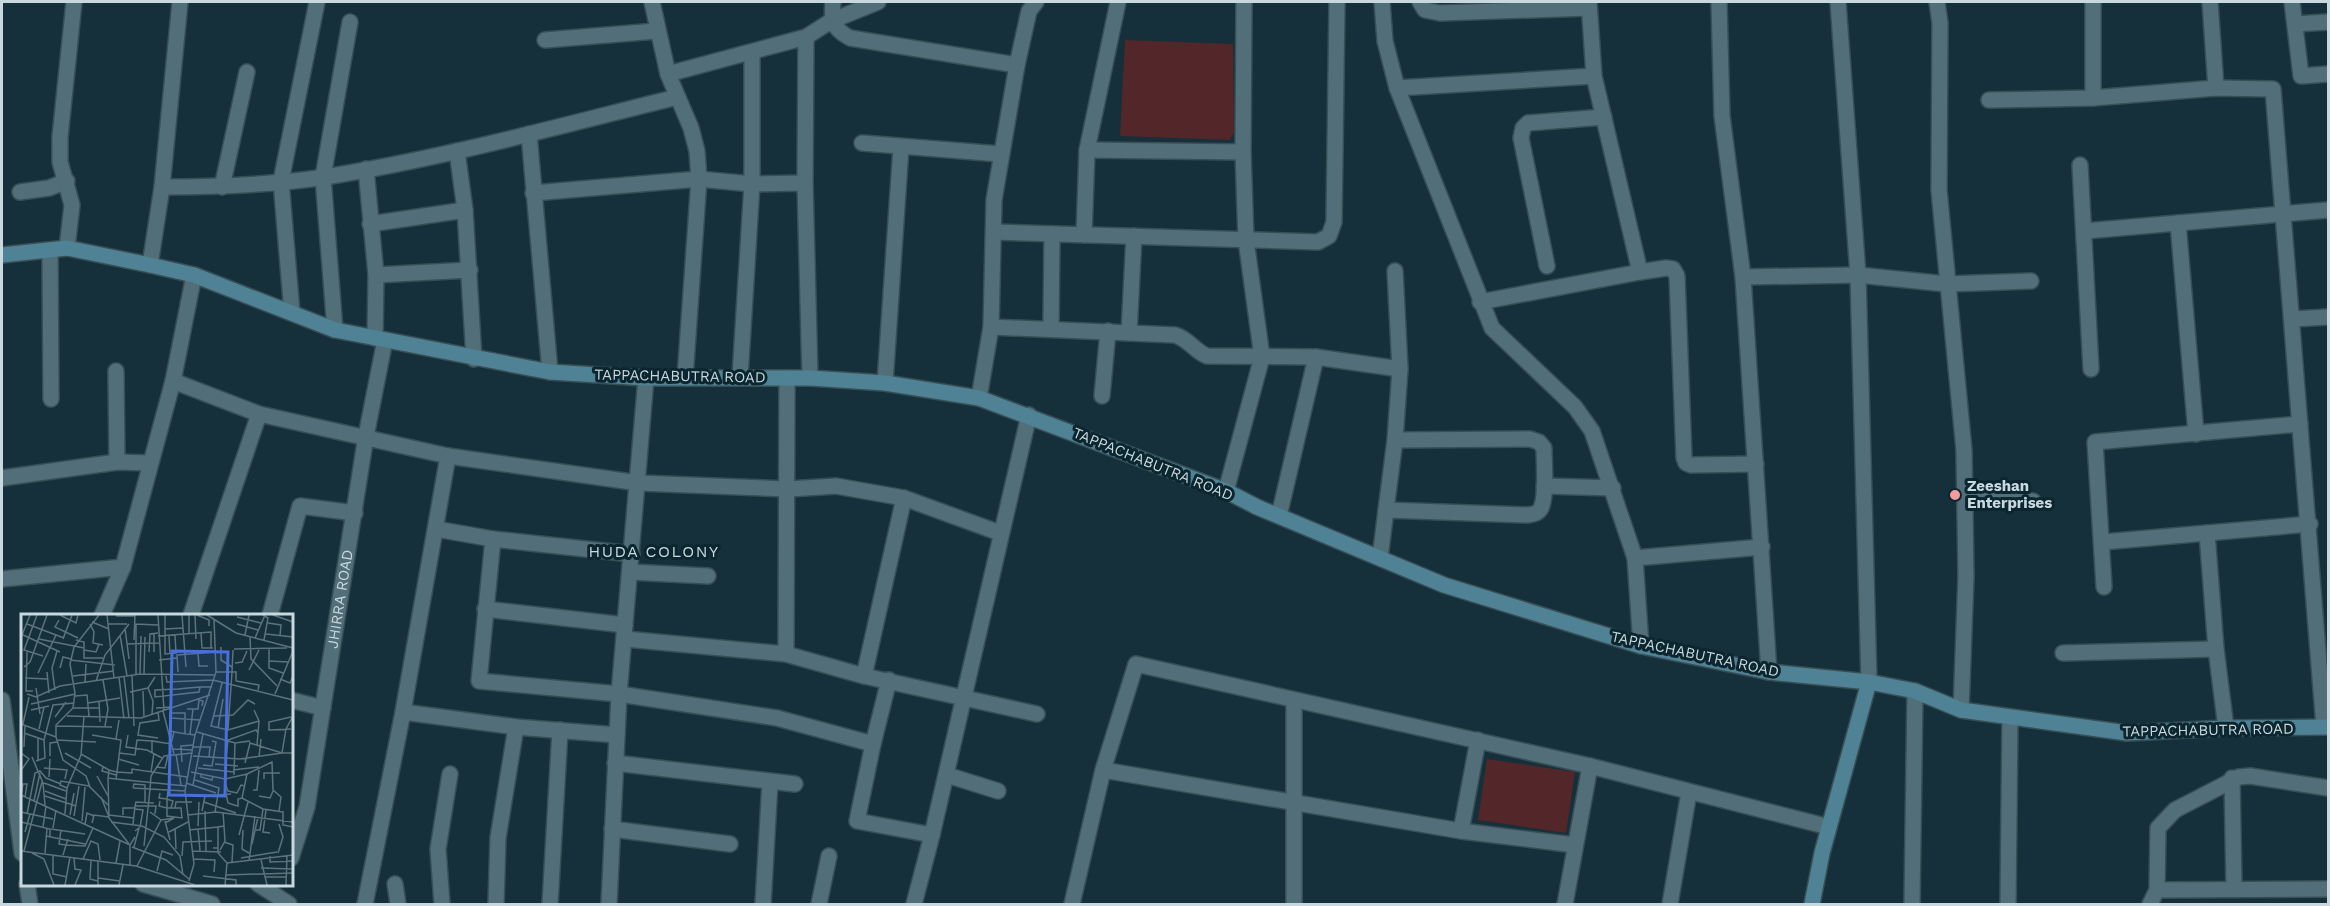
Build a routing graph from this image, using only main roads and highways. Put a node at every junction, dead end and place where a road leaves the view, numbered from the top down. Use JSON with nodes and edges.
{"nodes":[{"id":1,"x":2,"y":255,"type":"edge"},
{"id":2,"x":1869,"y":681,"type":"junction"},
{"id":3,"x":2326,"y":727,"type":"edge"},
{"id":4,"x":1812,"y":904,"type":"edge"}],
"edges":[{"from":1,"to":2,"type":"main road","name":"TAPPACHABUTRA ROAD"},
{"from":2,"to":3,"type":"main road","name":"TAPPACHABUTRA ROAD"},
{"from":2,"to":4,"type":"main road"}]}
